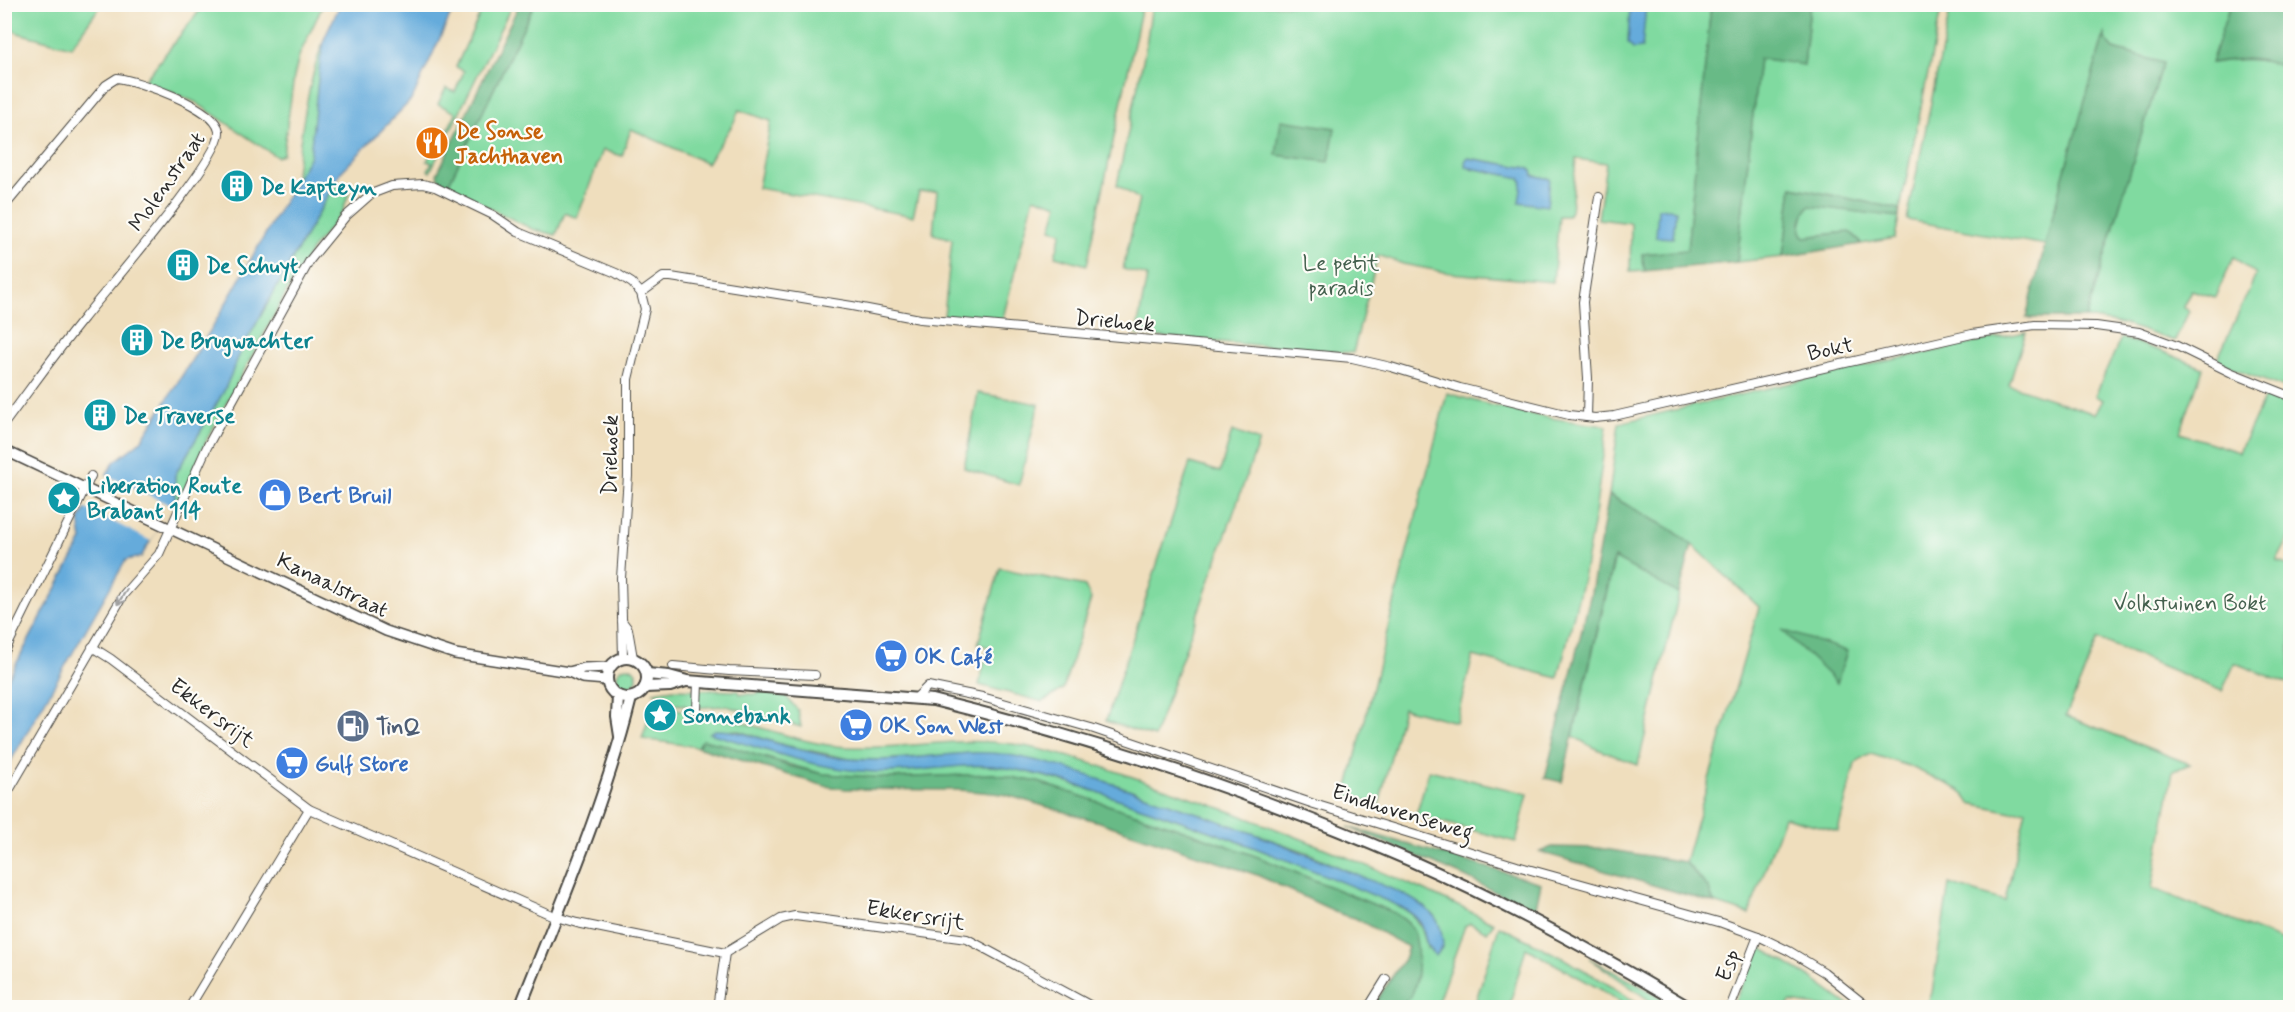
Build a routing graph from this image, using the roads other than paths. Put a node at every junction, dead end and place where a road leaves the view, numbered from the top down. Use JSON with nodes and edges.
{"nodes":[{"id":1,"x":1599,"y":197,"type":"dead end"},
{"id":2,"x":4,"y":207,"type":"edge"},
{"id":3,"x":641,"y":293,"type":"junction"},
{"id":4,"x":2290,"y":396,"type":"edge"},
{"id":5,"x":1587,"y":417,"type":"junction"},
{"id":6,"x":4,"y":424,"type":"edge"},
{"id":7,"x":4,"y":450,"type":"edge"},
{"id":8,"x":91,"y":476,"type":"dead end"},
{"id":9,"x":89,"y":490,"type":"junction"},
{"id":10,"x":166,"y":526,"type":"junction"},
{"id":11,"x":93,"y":647,"type":"junction"},
{"id":12,"x":4,"y":653,"type":"edge"},
{"id":13,"x":628,"y":658,"type":"junction"},
{"id":14,"x":673,"y":666,"type":"dead end"},
{"id":15,"x":609,"y":667,"type":"junction"},
{"id":16,"x":729,"y":671,"type":"junction"},
{"id":17,"x":569,"y":672,"type":"junction"},
{"id":18,"x":647,"y":674,"type":"junction"},
{"id":19,"x":815,"y":675,"type":"dead end"},
{"id":20,"x":606,"y":680,"type":"junction"},
{"id":21,"x":692,"y":681,"type":"junction"},
{"id":22,"x":728,"y":684,"type":"junction"},
{"id":23,"x":645,"y":687,"type":"junction"},
{"id":24,"x":618,"y":696,"type":"junction"},
{"id":25,"x":631,"y":698,"type":"junction"},
{"id":26,"x":916,"y":698,"type":"junction"},
{"id":27,"x":697,"y":710,"type":"dead end"},
{"id":28,"x":620,"y":736,"type":"junction"},
{"id":29,"x":4,"y":800,"type":"edge"},
{"id":30,"x":309,"y":809,"type":"junction"},
{"id":31,"x":556,"y":917,"type":"junction"},
{"id":32,"x":1758,"y":936,"type":"junction"},
{"id":33,"x":725,"y":953,"type":"junction"},
{"id":34,"x":1386,"y":980,"type":"dead end"},
{"id":35,"x":189,"y":1008,"type":"edge"},
{"id":36,"x":520,"y":1008,"type":"edge"},
{"id":37,"x":717,"y":1008,"type":"edge"},
{"id":38,"x":1095,"y":1008,"type":"edge"},
{"id":39,"x":1368,"y":1008,"type":"edge"},
{"id":40,"x":1690,"y":1008,"type":"edge"},
{"id":41,"x":1730,"y":1008,"type":"edge"},
{"id":42,"x":1869,"y":1008,"type":"edge"}],
"edges":[{"from":1,"to":5,"type":"street"},
{"from":2,"to":6,"type":"street","name":"Molenstraat"},
{"from":3,"to":5,"type":"street","name":"Driehoek"},
{"from":3,"to":10,"type":"street"},
{"from":3,"to":13,"type":"street","name":"Driehoek"},
{"from":4,"to":5,"type":"street","name":"Bokt"},
{"from":7,"to":9,"type":"street","name":"Kanaalstraat"},
{"from":8,"to":9,"type":"street"},
{"from":9,"to":10,"type":"street","name":"Kanaalstraat"},
{"from":9,"to":12,"type":"street"},
{"from":10,"to":11,"type":"street","one_way":true},
{"from":10,"to":17,"type":"street","name":"Kanaalstraat"},
{"from":11,"to":29,"type":"street"},
{"from":11,"to":30,"type":"street","name":"Ekkersrijt"},
{"from":13,"to":15,"type":"main road"},
{"from":13,"to":18,"type":"main road"},
{"from":14,"to":16,"type":"street"},
{"from":15,"to":17,"type":"street","name":"Kanaalstraat"},
{"from":15,"to":20,"type":"main road"},
{"from":16,"to":19,"type":"street"},
{"from":16,"to":22,"type":"street"},
{"from":17,"to":20,"type":"street","name":"Kanaalstraat"},
{"from":18,"to":21,"type":"main road","name":"Eindhovenseweg"},
{"from":18,"to":23,"type":"main road"},
{"from":20,"to":24,"type":"main road"},
{"from":21,"to":22,"type":"main road","name":"Eindhovenseweg"},
{"from":21,"to":23,"type":"main road","name":"Eindhovenseweg"},
{"from":21,"to":27,"type":"street"},
{"from":22,"to":26,"type":"main road","name":"Eindhovenseweg"},
{"from":23,"to":25,"type":"main road"},
{"from":24,"to":25,"type":"main road"},
{"from":24,"to":28,"type":"main road"},
{"from":25,"to":28,"type":"main road"},
{"from":26,"to":32,"type":"street","name":"Eindhovenseweg"},
{"from":26,"to":40,"type":"main road","name":"Eindhovenseweg"},
{"from":28,"to":31,"type":"main road"},
{"from":30,"to":31,"type":"street","name":"Ekkersrijt"},
{"from":30,"to":35,"type":"street"},
{"from":31,"to":33,"type":"street","name":"Ekkersrijt"},
{"from":31,"to":36,"type":"main road"},
{"from":32,"to":41,"type":"street","name":"Esp"},
{"from":32,"to":42,"type":"street","name":"Eindhovenseweg"},
{"from":33,"to":37,"type":"street"},
{"from":33,"to":38,"type":"street","name":"Ekkersrijt"},
{"from":34,"to":39,"type":"street"}]}
